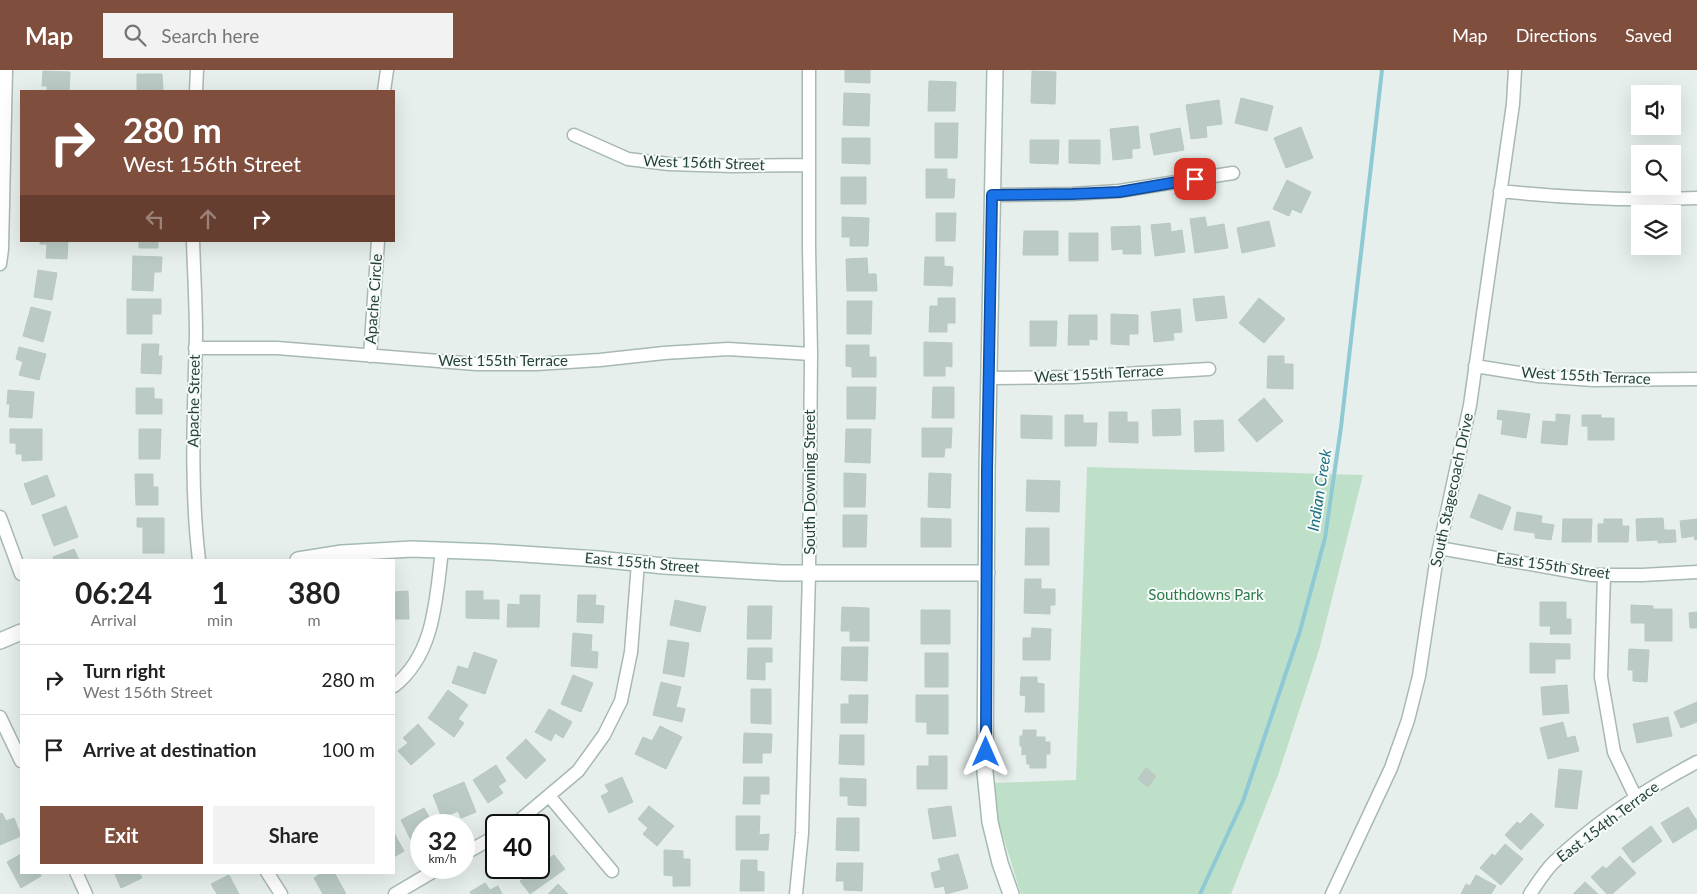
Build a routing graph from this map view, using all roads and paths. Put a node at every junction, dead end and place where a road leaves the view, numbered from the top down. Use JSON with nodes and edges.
{"nodes":[{"id":1,"x":6,"y":70,"type":"edge"},
{"id":2,"x":197,"y":70,"type":"edge"},
{"id":3,"x":386,"y":70,"type":"edge"},
{"id":4,"x":809,"y":70,"type":"edge"},
{"id":5,"x":995,"y":70,"type":"edge"},
{"id":6,"x":1515,"y":70,"type":"edge"},
{"id":7,"x":196,"y":90,"type":"edge"},
{"id":8,"x":384,"y":90,"type":"edge"},
{"id":9,"x":574,"y":135,"type":"dead end"},
{"id":10,"x":809,"y":165,"type":"junction"},
{"id":11,"x":2,"y":171,"type":"edge"},
{"id":12,"x":1233,"y":173,"type":"dead end"},
{"id":13,"x":1500,"y":191,"type":"junction"},
{"id":14,"x":992,"y":195,"type":"junction"},
{"id":15,"x":1697,"y":198,"type":"edge"},
{"id":16,"x":194,"y":242,"type":"edge"},
{"id":17,"x":378,"y":242,"type":"edge"},
{"id":18,"x":0,"y":264,"type":"edge"},
{"id":19,"x":195,"y":348,"type":"junction"},
{"id":20,"x":811,"y":354,"type":"junction"},
{"id":21,"x":370,"y":356,"type":"junction"},
{"id":22,"x":1475,"y":366,"type":"junction"},
{"id":23,"x":1209,"y":369,"type":"dead end"},
{"id":24,"x":989,"y":378,"type":"junction"},
{"id":25,"x":1697,"y":379,"type":"edge"},
{"id":26,"x":0,"y":516,"type":"edge"},
{"id":27,"x":1439,"y":548,"type":"junction"},
{"id":28,"x":442,"y":550,"type":"junction"},
{"id":29,"x":199,"y":559,"type":"edge"},
{"id":30,"x":304,"y":559,"type":"edge"},
{"id":31,"x":638,"y":564,"type":"junction"},
{"id":32,"x":20,"y":571,"type":"edge"},
{"id":33,"x":1697,"y":572,"type":"edge"},
{"id":34,"x":809,"y":573,"type":"junction"},
{"id":35,"x":986,"y":573,"type":"junction"},
{"id":36,"x":1604,"y":575,"type":"junction"},
{"id":37,"x":20,"y":632,"type":"edge"},
{"id":38,"x":0,"y":641,"type":"edge"},
{"id":39,"x":395,"y":685,"type":"edge"},
{"id":40,"x":0,"y":717,"type":"edge"},
{"id":41,"x":20,"y":759,"type":"edge"},
{"id":42,"x":1697,"y":762,"type":"edge"},
{"id":43,"x":550,"y":796,"type":"junction"},
{"id":44,"x":1636,"y":798,"type":"junction"},
{"id":45,"x":528,"y":814,"type":"edge"},
{"id":46,"x":612,"y":871,"type":"dead end"},
{"id":47,"x":77,"y":874,"type":"edge"},
{"id":48,"x":268,"y":874,"type":"edge"},
{"id":49,"x":420,"y":879,"type":"edge"},
{"id":50,"x":86,"y":894,"type":"edge"},
{"id":51,"x":281,"y":894,"type":"edge"},
{"id":52,"x":395,"y":894,"type":"edge"},
{"id":53,"x":796,"y":894,"type":"edge"},
{"id":54,"x":1012,"y":894,"type":"edge"},
{"id":55,"x":1332,"y":894,"type":"edge"},
{"id":56,"x":1530,"y":894,"type":"edge"}],
"edges":[{"from":1,"to":11,"type":"street"},
{"from":2,"to":7,"type":"street"},
{"from":3,"to":8,"type":"street"},
{"from":4,"to":10,"type":"street","name":"South Downing Street"},
{"from":5,"to":14,"type":"street"},
{"from":6,"to":13,"type":"street","name":"South Stagecoach Drive"},
{"from":9,"to":10,"type":"street","name":"West 156th Street"},
{"from":10,"to":20,"type":"street","name":"South Downing Street"},
{"from":11,"to":18,"type":"street"},
{"from":12,"to":14,"type":"street"},
{"from":13,"to":15,"type":"street"},
{"from":13,"to":22,"type":"street","name":"South Stagecoach Drive"},
{"from":14,"to":24,"type":"street"},
{"from":16,"to":19,"type":"street","name":"Apache Street"},
{"from":17,"to":21,"type":"street","name":"Apache Circle"},
{"from":19,"to":21,"type":"street","name":"West 155th Terrace"},
{"from":19,"to":29,"type":"street","name":"Apache Street"},
{"from":20,"to":21,"type":"street","name":"West 155th Terrace"},
{"from":20,"to":34,"type":"street","name":"South Downing Street"},
{"from":22,"to":25,"type":"street","name":"West 155th Terrace"},
{"from":22,"to":27,"type":"street","name":"South Stagecoach Drive"},
{"from":23,"to":24,"type":"street","name":"West 155th Terrace"},
{"from":24,"to":35,"type":"street"},
{"from":26,"to":32,"type":"street"},
{"from":27,"to":36,"type":"street","name":"East 155th Street"},
{"from":27,"to":55,"type":"street","name":"South Stagecoach Drive"},
{"from":28,"to":30,"type":"street","name":"East 155th Street"},
{"from":28,"to":31,"type":"street","name":"East 155th Street"},
{"from":28,"to":39,"type":"street"},
{"from":31,"to":34,"type":"street","name":"East 155th Street"},
{"from":31,"to":43,"type":"street"},
{"from":33,"to":36,"type":"street","name":"East 155th Street"},
{"from":34,"to":35,"type":"street","name":"East 155th Street"},
{"from":34,"to":53,"type":"street","name":"South Downing Street"},
{"from":35,"to":54,"type":"street"},
{"from":36,"to":44,"type":"street"},
{"from":37,"to":38,"type":"street"},
{"from":40,"to":41,"type":"street"},
{"from":42,"to":44,"type":"street","name":"East 154th Terrace"},
{"from":43,"to":45,"type":"street"},
{"from":43,"to":46,"type":"street"},
{"from":44,"to":56,"type":"street","name":"East 154th Terrace"},
{"from":47,"to":50,"type":"street"},
{"from":48,"to":51,"type":"street"},
{"from":49,"to":52,"type":"street"}]}
